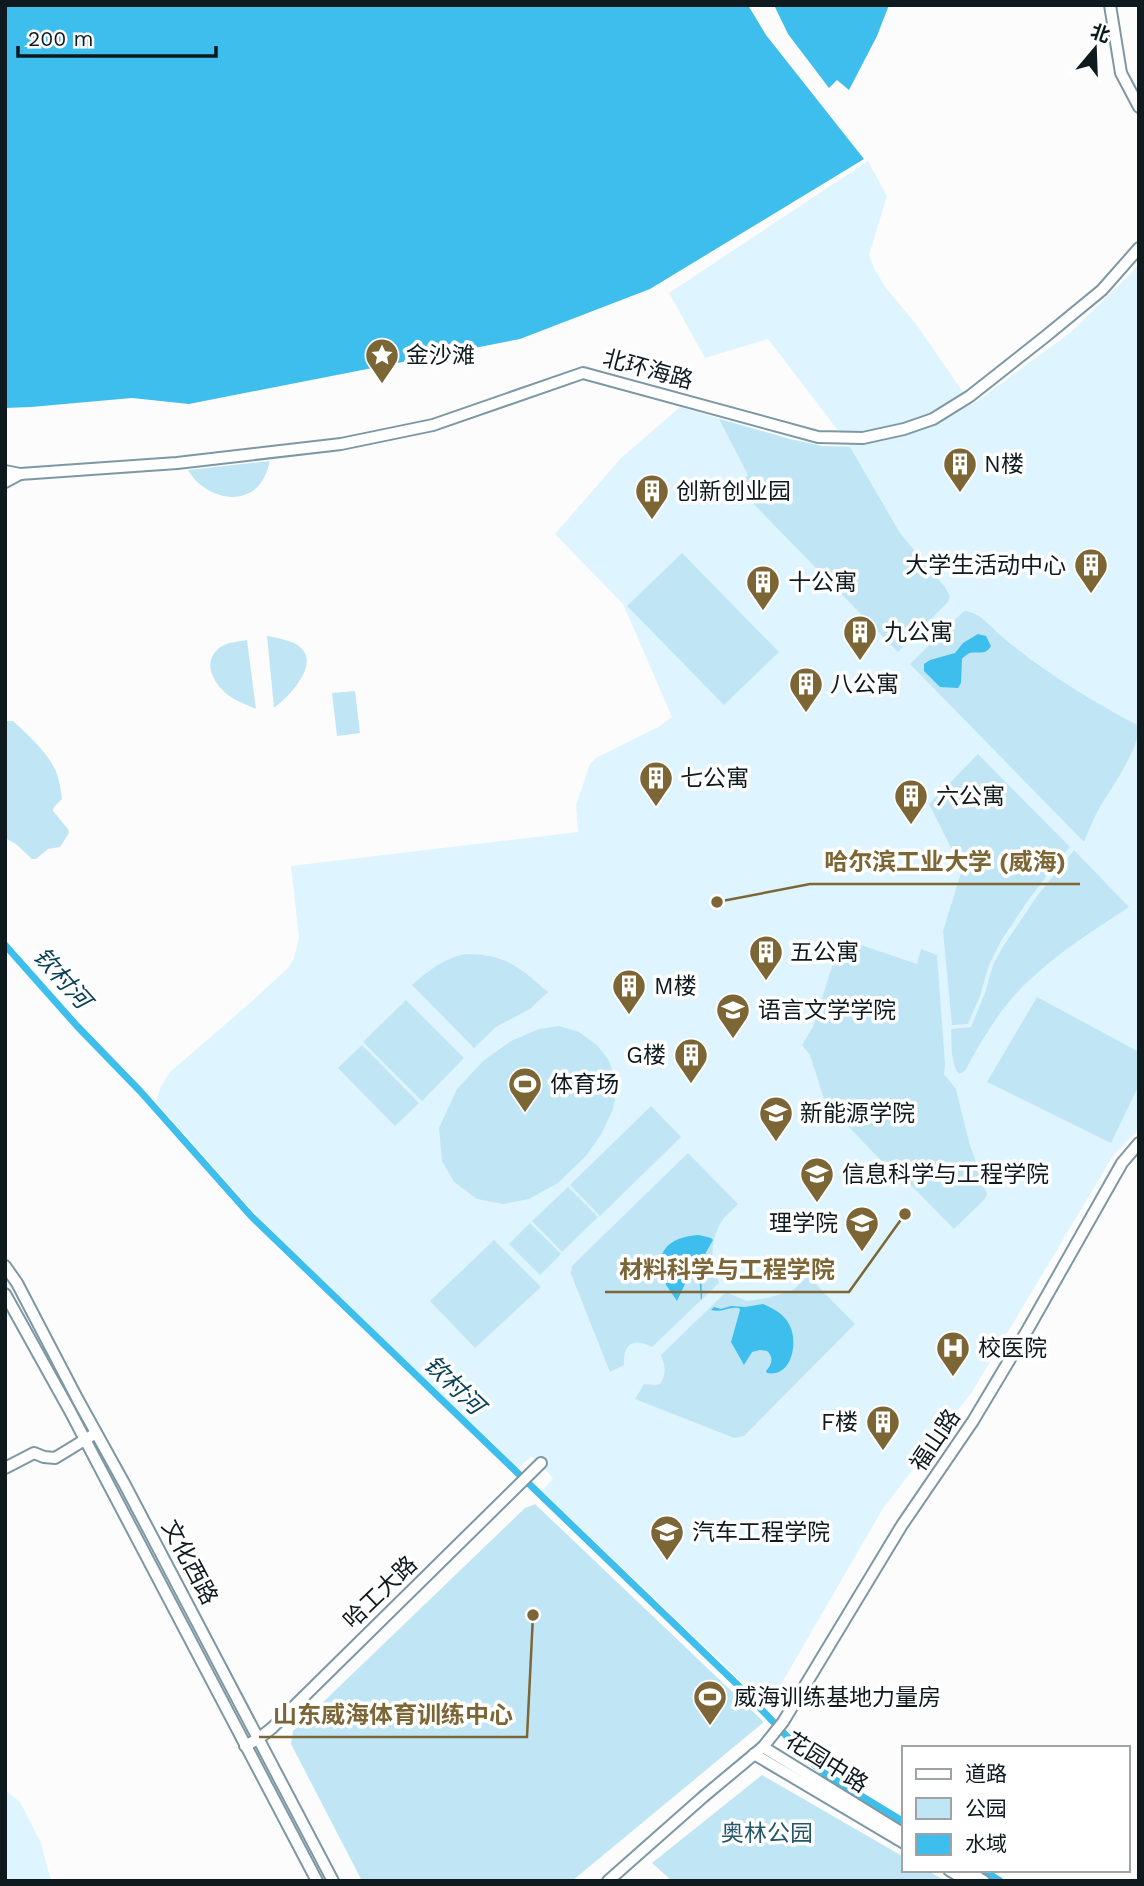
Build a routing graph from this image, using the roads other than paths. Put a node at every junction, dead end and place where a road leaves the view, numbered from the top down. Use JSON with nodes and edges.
{"nodes":[{"id":1,"x":1110,"y":5,"type":"edge"},
{"id":2,"x":1139,"y":107,"type":"edge"},
{"id":3,"x":1139,"y":248,"type":"edge"},
{"id":4,"x":5,"y":471,"type":"edge"},
{"id":5,"x":20,"y":474,"type":"junction"},
{"id":6,"x":5,"y":482,"type":"edge"},
{"id":7,"x":1139,"y":1143,"type":"edge"},
{"id":8,"x":5,"y":1266,"type":"edge"},
{"id":9,"x":5,"y":1294,"type":"edge"},
{"id":10,"x":96,"y":1433,"type":"junction"},
{"id":11,"x":85,"y":1441,"type":"junction"},
{"id":12,"x":541,"y":1463,"type":"dead end"},
{"id":13,"x":5,"y":1468,"type":"edge"},
{"id":14,"x":258,"y":1738,"type":"junction"},
{"id":15,"x":245,"y":1746,"type":"junction"},
{"id":16,"x":759,"y":1751,"type":"junction"},
{"id":17,"x":902,"y":1833,"type":"edge"},
{"id":18,"x":902,"y":1842,"type":"edge"},
{"id":19,"x":317,"y":1881,"type":"edge"},
{"id":20,"x":332,"y":1881,"type":"edge"},
{"id":21,"x":608,"y":1881,"type":"edge"}],
"edges":[{"from":1,"to":2,"type":"main road"},
{"from":3,"to":5,"type":"main road","name":"北环海路"},
{"from":4,"to":5,"type":"main road","name":"北环海路"},
{"from":5,"to":6,"type":"main road"},
{"from":7,"to":16,"type":"main road","name":"福山路"},
{"from":8,"to":10,"type":"main road","name":"文化西路"},
{"from":9,"to":11,"type":"main road","name":"文化西路"},
{"from":10,"to":11,"type":"main road"},
{"from":10,"to":14,"type":"main road","name":"文化西路"},
{"from":11,"to":13,"type":"main road"},
{"from":11,"to":15,"type":"main road","name":"文化西路"},
{"from":12,"to":14,"type":"main road","name":"哈工大路"},
{"from":14,"to":15,"type":"main road","name":"哈工大路"},
{"from":14,"to":20,"type":"main road","name":"文化西路"},
{"from":15,"to":19,"type":"main road","name":"文化西路"},
{"from":16,"to":17,"type":"main road","name":"花园中路"},
{"from":16,"to":18,"type":"main road"},
{"from":16,"to":21,"type":"main road"}]}
